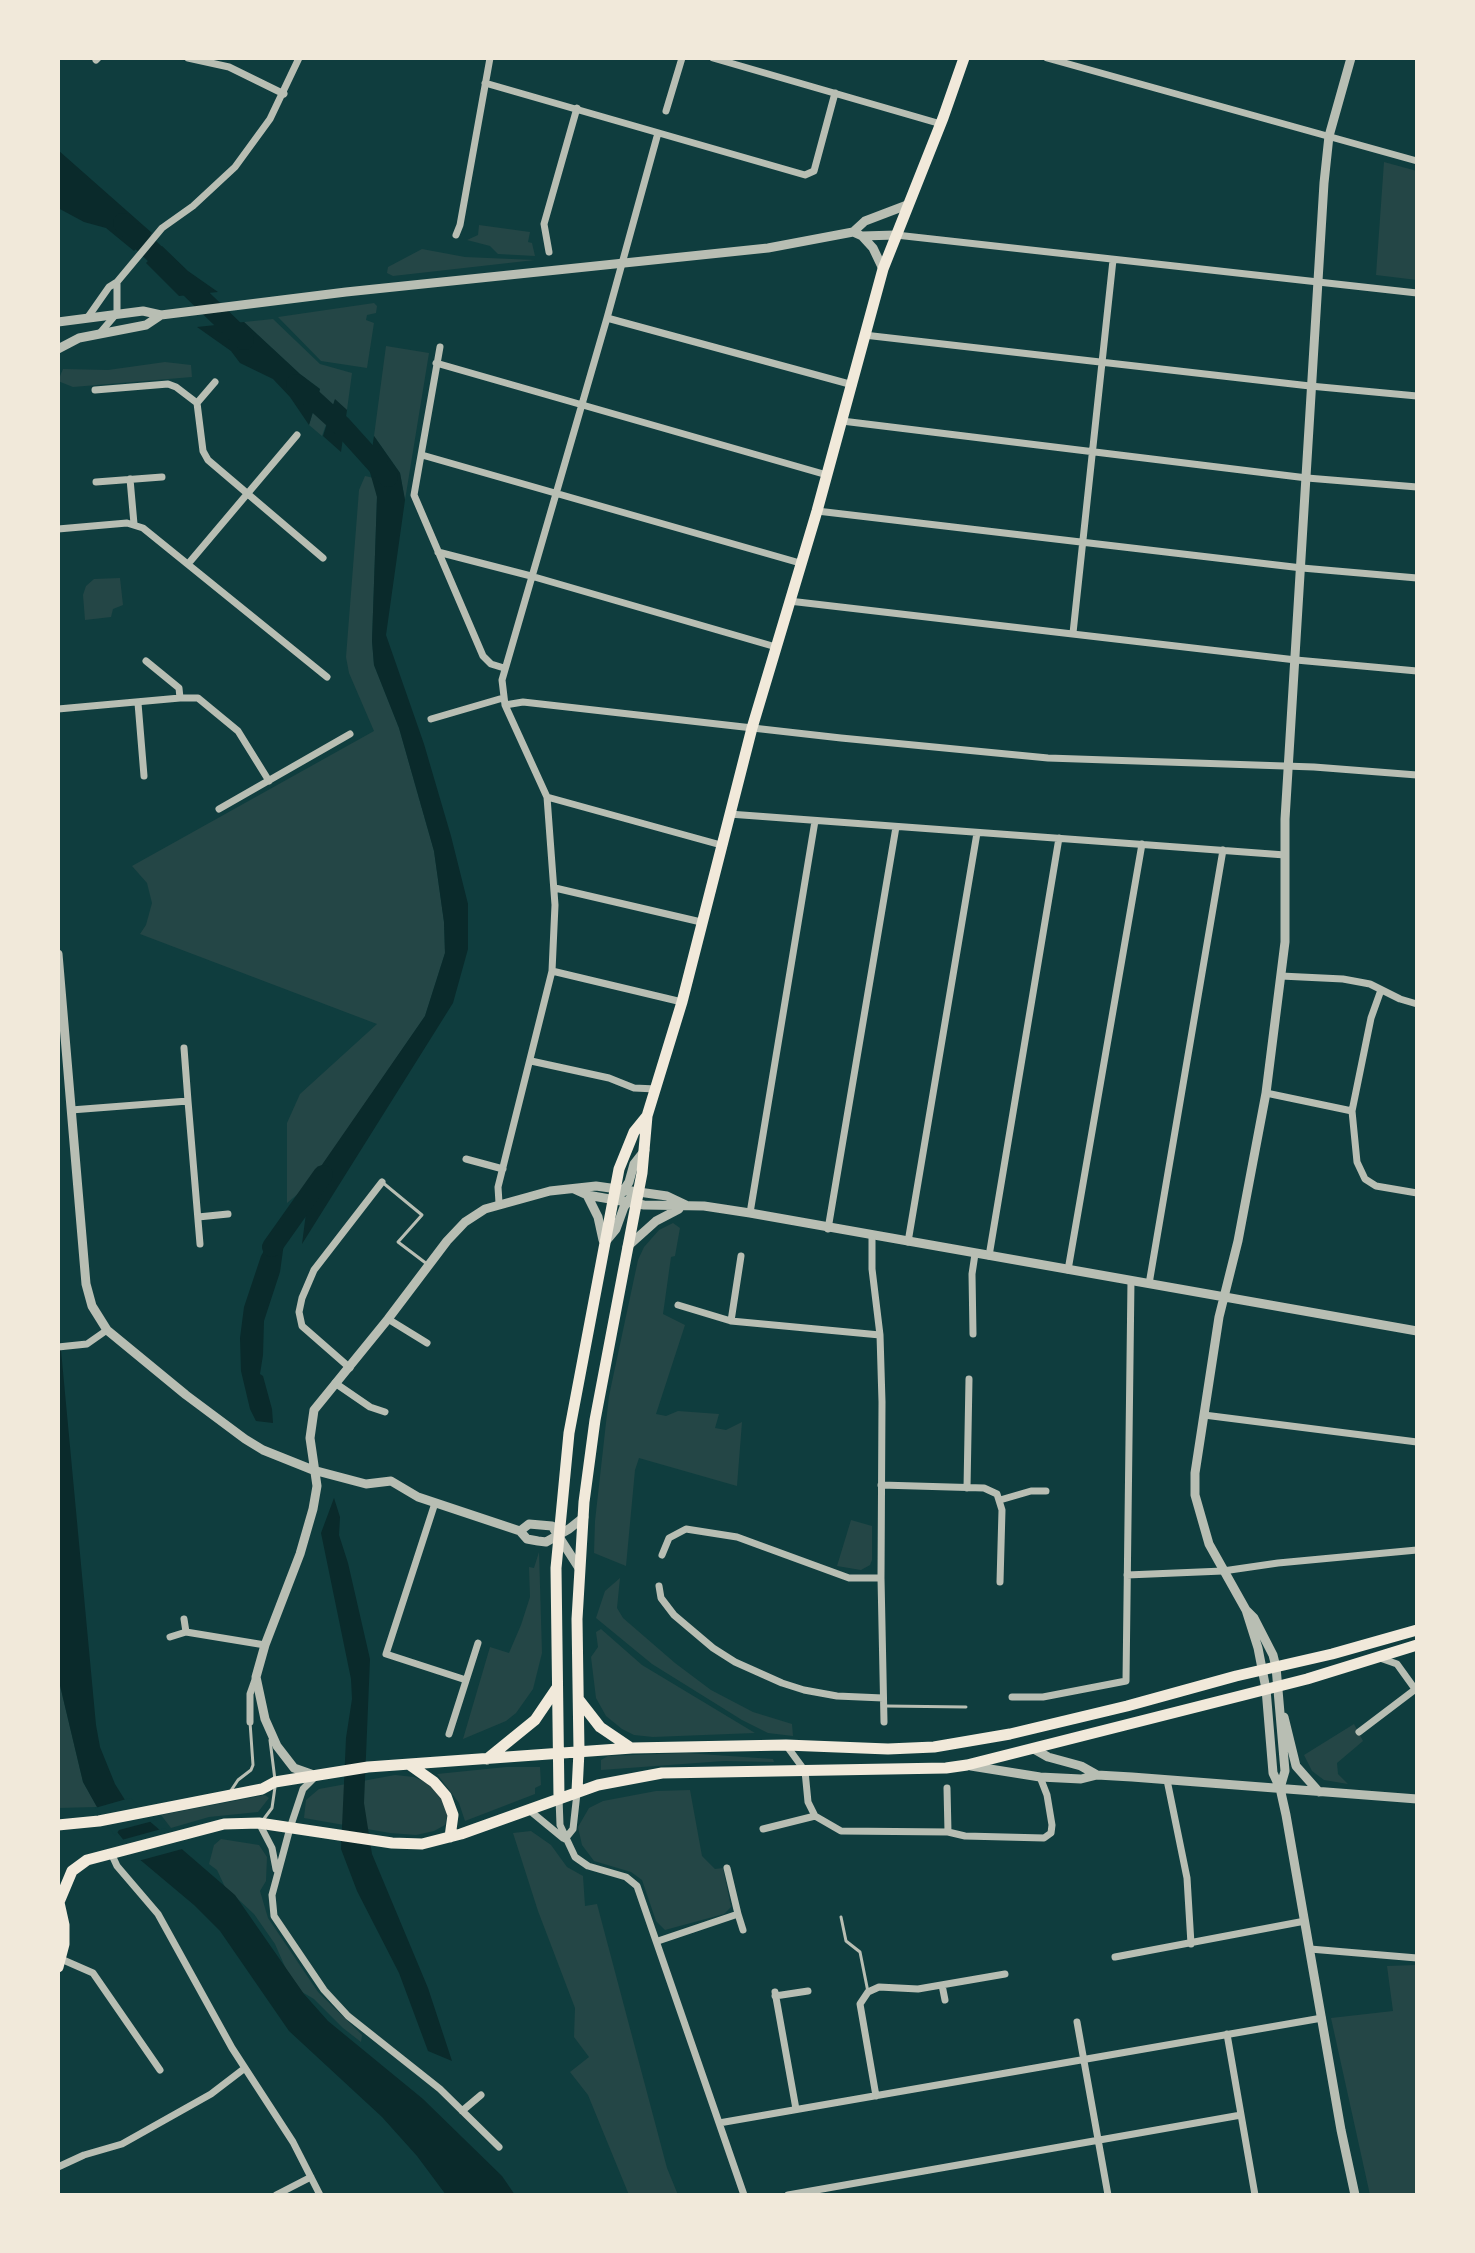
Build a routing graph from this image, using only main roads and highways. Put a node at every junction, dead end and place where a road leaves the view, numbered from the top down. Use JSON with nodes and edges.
{"nodes":[{"id":1,"x":964,"y":58,"type":"edge"},
{"id":2,"x":647,"y":1116,"type":"junction"},
{"id":3,"x":1417,"y":1630,"type":"edge"},
{"id":4,"x":1417,"y":1645,"type":"edge"},
{"id":5,"x":556,"y":1689,"type":"junction"},
{"id":6,"x":579,"y":1700,"type":"junction"},
{"id":7,"x":1010,"y":1734,"type":"junction"},
{"id":8,"x":632,"y":1748,"type":"junction"},
{"id":9,"x":1034,"y":1749,"type":"junction"},
{"id":10,"x":579,"y":1751,"type":"junction"},
{"id":11,"x":558,"y":1753,"type":"junction"},
{"id":12,"x":486,"y":1760,"type":"junction"},
{"id":13,"x":410,"y":1765,"type":"junction"},
{"id":14,"x":577,"y":1791,"type":"junction"},
{"id":15,"x":559,"y":1798,"type":"junction"},
{"id":16,"x":58,"y":1825,"type":"edge"},
{"id":17,"x":450,"y":1837,"type":"junction"},
{"id":18,"x":59,"y":1900,"type":"edge"},
{"id":19,"x":60,"y":1963,"type":"edge"}],
"edges":[{"from":1,"to":2,"type":"main road"},
{"from":2,"to":5,"type":"main road"},
{"from":2,"to":6,"type":"main road"},
{"from":3,"to":7,"type":"main road"},
{"from":4,"to":9,"type":"main road"},
{"from":5,"to":11,"type":"main road"},
{"from":5,"to":12,"type":"main road"},
{"from":6,"to":8,"type":"main road"},
{"from":6,"to":10,"type":"main road"},
{"from":7,"to":8,"type":"main road"},
{"from":7,"to":9,"type":"main road"},
{"from":8,"to":10,"type":"main road"},
{"from":9,"to":14,"type":"main road"},
{"from":10,"to":11,"type":"main road"},
{"from":10,"to":14,"type":"main road"},
{"from":11,"to":12,"type":"main road"},
{"from":11,"to":15,"type":"main road"},
{"from":12,"to":13,"type":"main road"},
{"from":13,"to":16,"type":"main road"},
{"from":13,"to":17,"type":"main road"},
{"from":14,"to":15,"type":"main road"},
{"from":15,"to":17,"type":"main road"},
{"from":17,"to":18,"type":"main road"},
{"from":18,"to":19,"type":"main road"}]}
